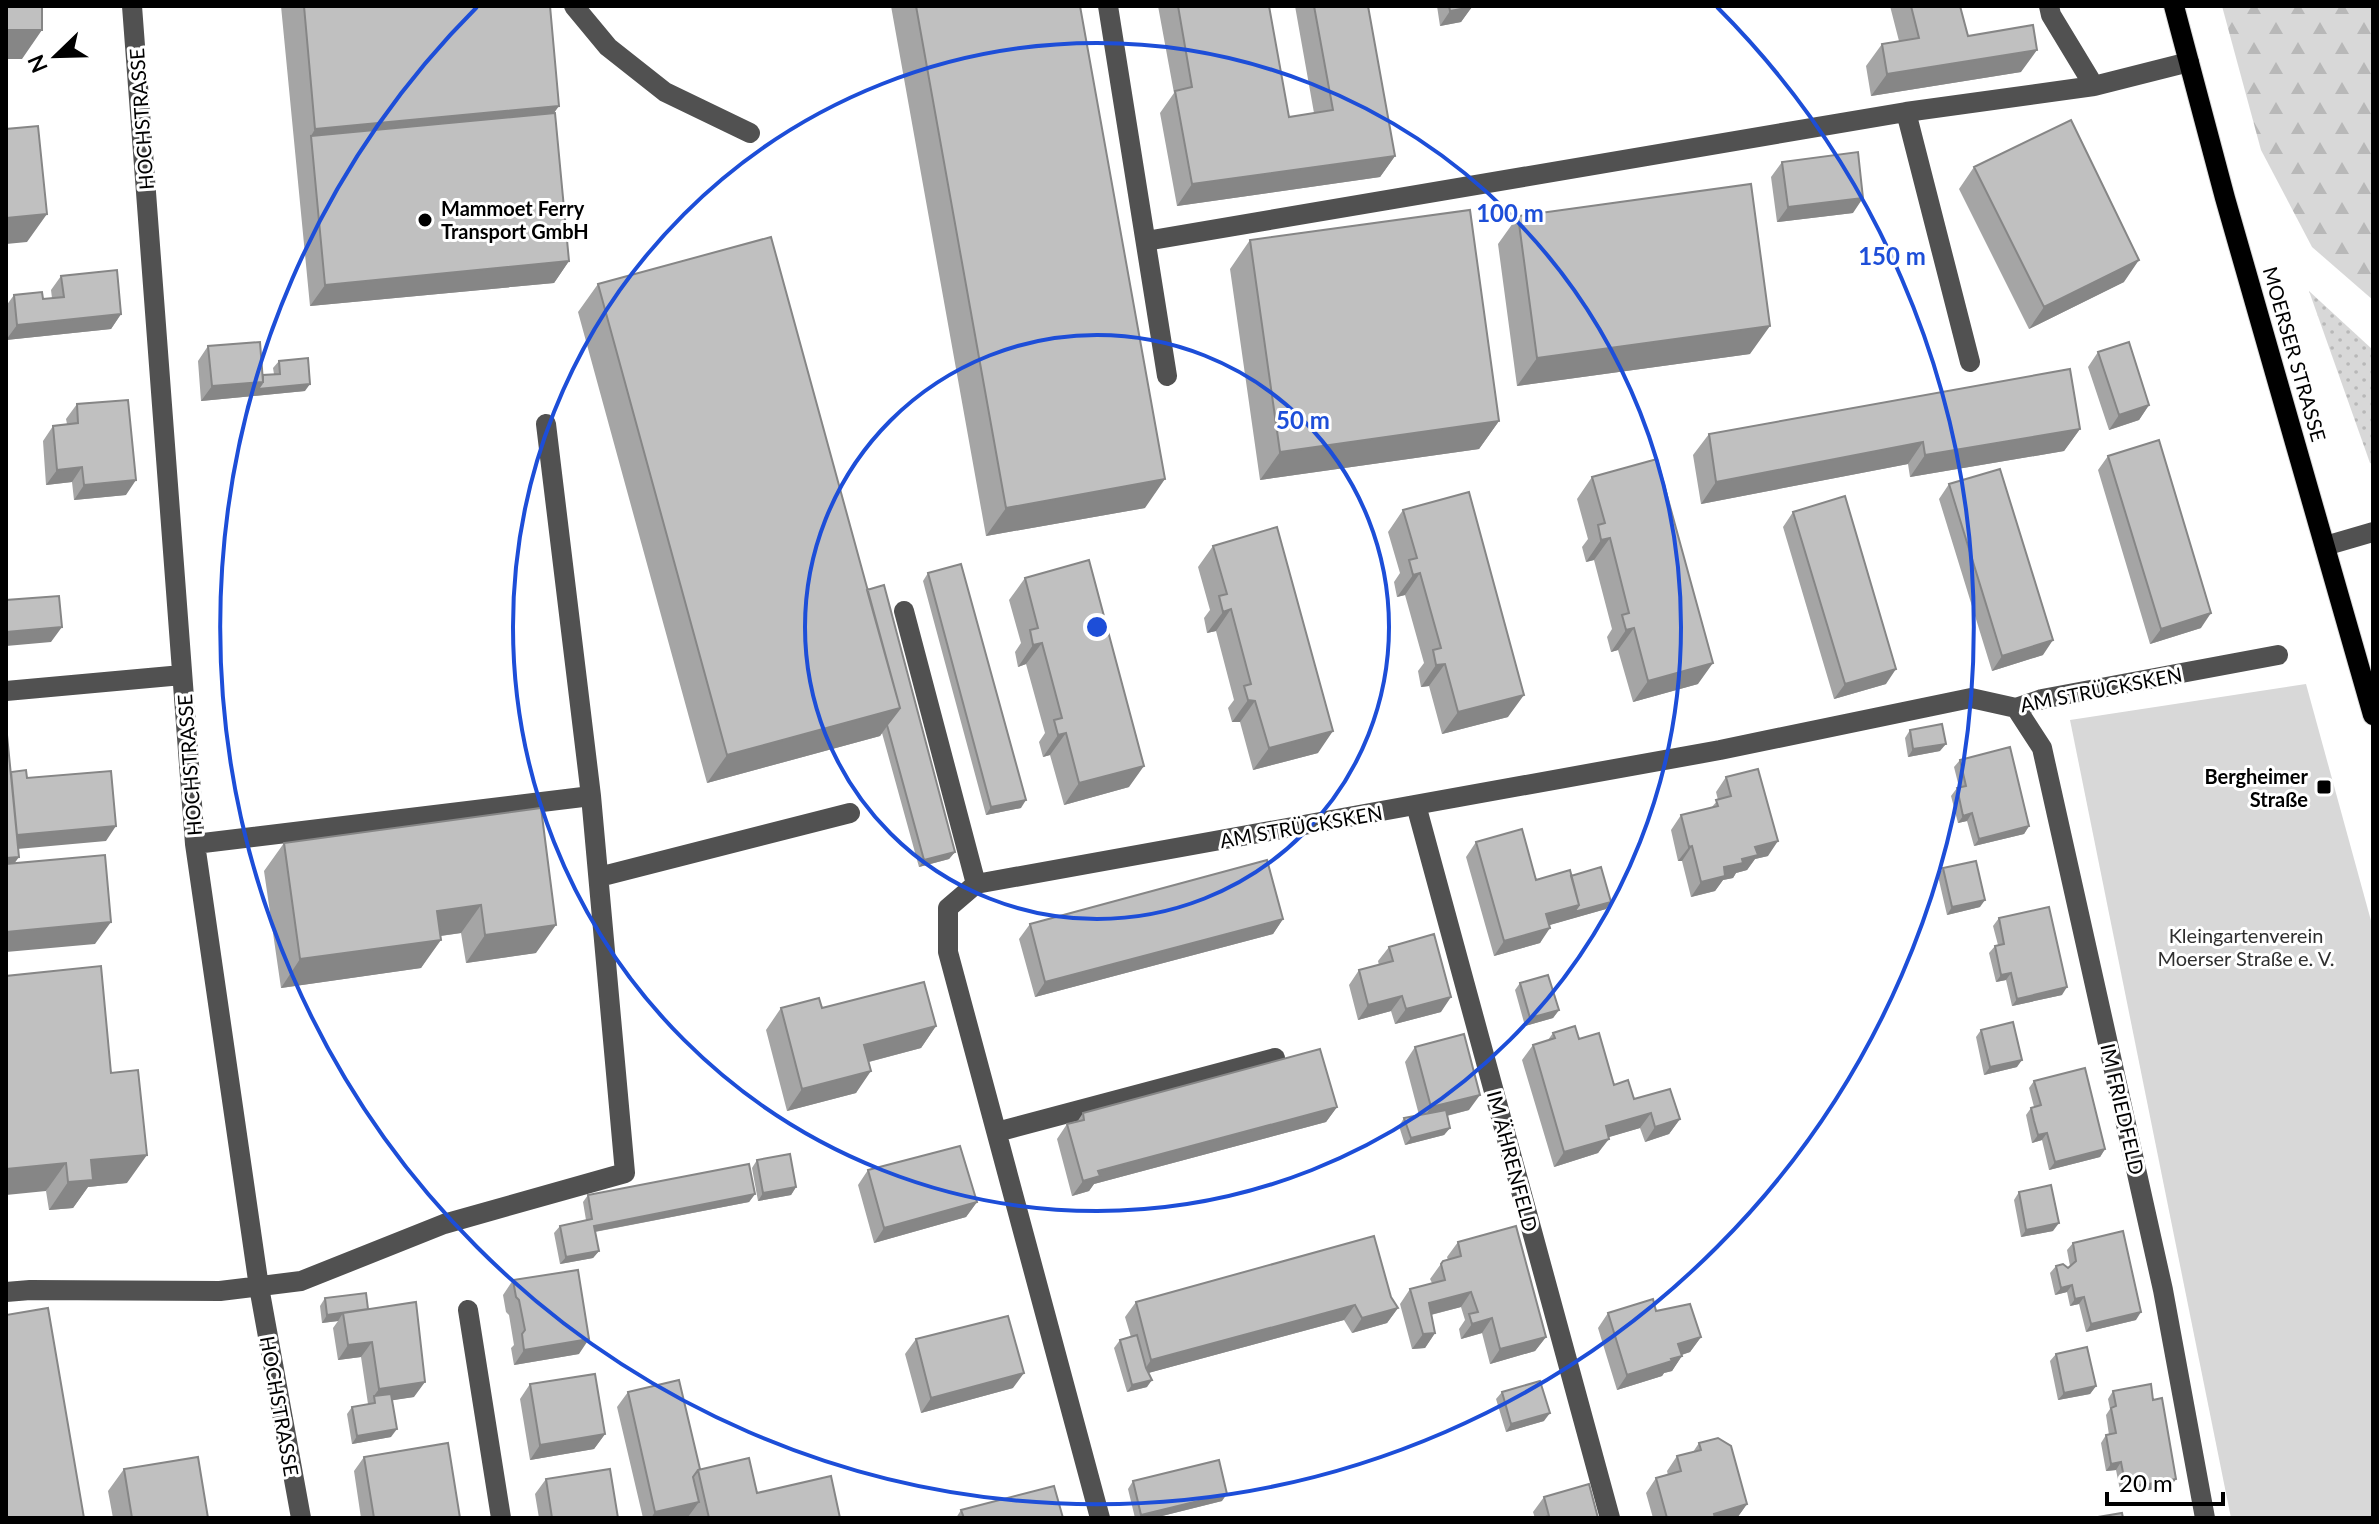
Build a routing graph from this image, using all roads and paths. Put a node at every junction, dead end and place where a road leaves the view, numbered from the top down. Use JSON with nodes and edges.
{"nodes":[{"id":1,"x":132,"y":6,"type":"edge"},
{"id":2,"x":574,"y":6,"type":"edge"},
{"id":3,"x":1108,"y":6,"type":"edge"},
{"id":4,"x":2049,"y":6,"type":"edge"},
{"id":5,"x":2174,"y":6,"type":"edge"},
{"id":6,"x":2189,"y":62,"type":"junction"},
{"id":7,"x":2094,"y":86,"type":"junction"},
{"id":8,"x":1906,"y":112,"type":"junction"},
{"id":9,"x":750,"y":133,"type":"dead end"},
{"id":10,"x":1146,"y":241,"type":"junction"},
{"id":11,"x":1970,"y":362,"type":"dead end"},
{"id":12,"x":1167,"y":376,"type":"dead end"},
{"id":13,"x":546,"y":424,"type":"dead end"},
{"id":14,"x":2373,"y":532,"type":"edge"},
{"id":15,"x":2325,"y":546,"type":"junction"},
{"id":16,"x":904,"y":611,"type":"dead end"},
{"id":17,"x":2278,"y":655,"type":"dead end"},
{"id":18,"x":182,"y":675,"type":"junction"},
{"id":19,"x":6,"y":691,"type":"edge"},
{"id":20,"x":2016,"y":708,"type":"junction"},
{"id":21,"x":2373,"y":715,"type":"edge"},
{"id":22,"x":591,"y":796,"type":"junction"},
{"id":23,"x":1416,"y":805,"type":"junction"},
{"id":24,"x":850,"y":813,"type":"dead end"},
{"id":25,"x":195,"y":844,"type":"junction"},
{"id":26,"x":599,"y":877,"type":"junction"},
{"id":27,"x":976,"y":884,"type":"junction"},
{"id":28,"x":1275,"y":1058,"type":"edge"},
{"id":29,"x":997,"y":1132,"type":"junction"},
{"id":30,"x":259,"y":1287,"type":"junction"},
{"id":31,"x":6,"y":1292,"type":"edge"},
{"id":32,"x":468,"y":1310,"type":"dead end"},
{"id":33,"x":301,"y":1518,"type":"edge"},
{"id":34,"x":501,"y":1518,"type":"edge"},
{"id":35,"x":1100,"y":1518,"type":"edge"},
{"id":36,"x":1610,"y":1518,"type":"edge"},
{"id":37,"x":2205,"y":1518,"type":"edge"}],
"edges":[{"from":1,"to":18,"type":"street","name":"HOCHSTRASSE"},
{"from":2,"to":9,"type":"street"},
{"from":3,"to":10,"type":"street"},
{"from":4,"to":7,"type":"street"},
{"from":5,"to":6,"type":"main road","name":"MOERSER STRASSE"},
{"from":6,"to":7,"type":"street"},
{"from":6,"to":15,"type":"main road","name":"MOERSER STRASSE"},
{"from":7,"to":8,"type":"street"},
{"from":8,"to":10,"type":"street"},
{"from":8,"to":11,"type":"street"},
{"from":10,"to":12,"type":"street"},
{"from":13,"to":22,"type":"street"},
{"from":14,"to":15,"type":"street"},
{"from":15,"to":21,"type":"main road","name":"MOERSER STRASSE"},
{"from":16,"to":27,"type":"street"},
{"from":17,"to":20,"type":"street","name":"AM STRÜCKSKEN"},
{"from":18,"to":19,"type":"street"},
{"from":18,"to":25,"type":"street","name":"HOCHSTRASSE"},
{"from":20,"to":23,"type":"street","name":"AM STRÜCKSKEN"},
{"from":20,"to":37,"type":"street","name":"IM FRIEDFELD"},
{"from":22,"to":25,"type":"street"},
{"from":22,"to":26,"type":"street"},
{"from":23,"to":27,"type":"street","name":"AM STRÜCKSKEN"},
{"from":23,"to":36,"type":"street","name":"IM ÄHRENFELD"},
{"from":24,"to":26,"type":"street"},
{"from":25,"to":30,"type":"street","name":"HOCHSTRASSE"},
{"from":26,"to":30,"type":"street"},
{"from":27,"to":29,"type":"street"},
{"from":28,"to":29,"type":"street"},
{"from":29,"to":35,"type":"street"},
{"from":30,"to":31,"type":"street"},
{"from":30,"to":33,"type":"street","name":"HOCHSTRASSE"},
{"from":32,"to":34,"type":"street"}]}
